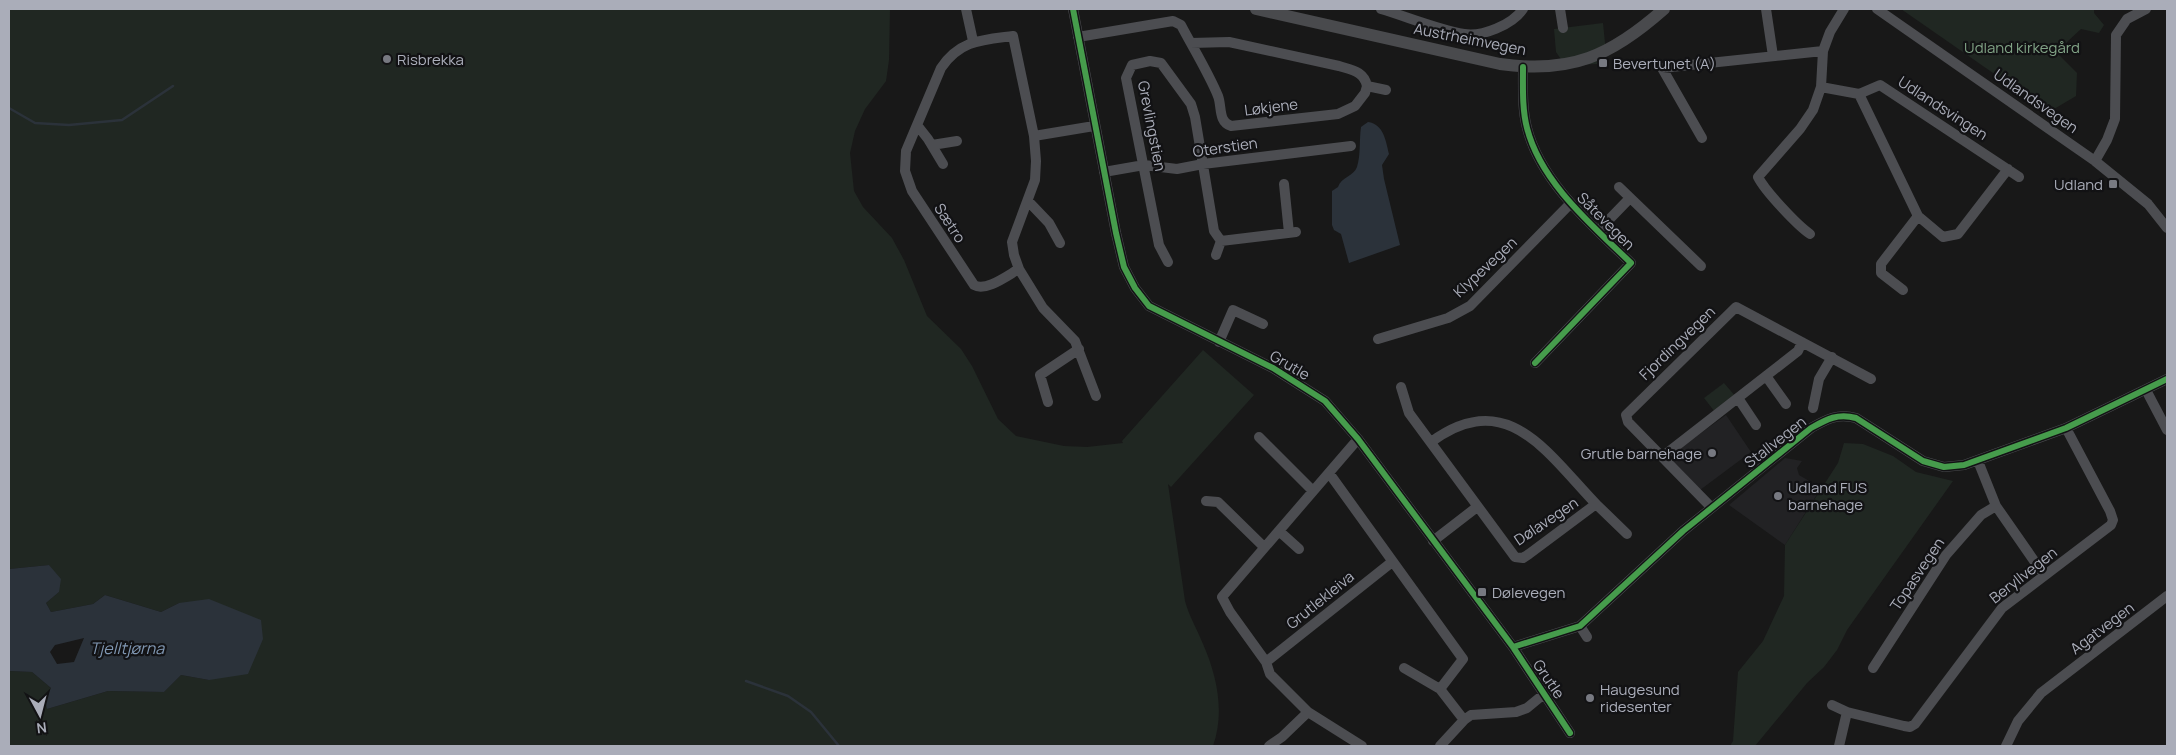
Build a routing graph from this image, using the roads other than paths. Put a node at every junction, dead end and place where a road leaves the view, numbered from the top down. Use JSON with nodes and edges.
{"nodes":[{"id":1,"x":966,"y":9,"type":"edge"},
{"id":2,"x":1073,"y":9,"type":"edge"},
{"id":3,"x":1256,"y":9,"type":"edge"},
{"id":4,"x":1381,"y":9,"type":"edge"},
{"id":5,"x":1523,"y":9,"type":"edge"},
{"id":6,"x":1560,"y":9,"type":"edge"},
{"id":7,"x":1664,"y":9,"type":"edge"},
{"id":8,"x":1766,"y":9,"type":"edge"},
{"id":9,"x":1844,"y":9,"type":"edge"},
{"id":10,"x":1877,"y":9,"type":"edge"},
{"id":11,"x":2146,"y":9,"type":"edge"},
{"id":12,"x":1274,"y":11,"type":"edge"},
{"id":13,"x":1562,"y":28,"type":"dead end"},
{"id":14,"x":1078,"y":37,"type":"junction"},
{"id":15,"x":973,"y":41,"type":"junction"},
{"id":16,"x":1191,"y":43,"type":"junction"},
{"id":17,"x":1823,"y":51,"type":"junction"},
{"id":18,"x":1773,"y":56,"type":"junction"},
{"id":19,"x":1523,"y":67,"type":"junction"},
{"id":20,"x":1367,"y":86,"type":"junction"},
{"id":21,"x":1821,"y":87,"type":"junction"},
{"id":22,"x":1386,"y":90,"type":"dead end"},
{"id":23,"x":1859,"y":94,"type":"junction"},
{"id":24,"x":917,"y":125,"type":"junction"},
{"id":25,"x":1094,"y":126,"type":"junction"},
{"id":26,"x":1034,"y":136,"type":"junction"},
{"id":27,"x":1702,"y":138,"type":"dead end"},
{"id":28,"x":957,"y":141,"type":"dead end"},
{"id":29,"x":932,"y":146,"type":"junction"},
{"id":30,"x":1351,"y":146,"type":"dead end"},
{"id":31,"x":2095,"y":161,"type":"junction"},
{"id":32,"x":943,"y":164,"type":"dead end"},
{"id":33,"x":1203,"y":164,"type":"junction"},
{"id":34,"x":1144,"y":165,"type":"junction"},
{"id":35,"x":2008,"y":169,"type":"junction"},
{"id":36,"x":1104,"y":172,"type":"junction"},
{"id":37,"x":2019,"y":177,"type":"dead end"},
{"id":38,"x":1284,"y":184,"type":"dead end"},
{"id":39,"x":1619,"y":187,"type":"dead end"},
{"id":40,"x":1629,"y":198,"type":"junction"},
{"id":41,"x":1028,"y":201,"type":"junction"},
{"id":42,"x":1570,"y":204,"type":"junction"},
{"id":43,"x":1918,"y":216,"type":"junction"},
{"id":44,"x":2167,"y":225,"type":"edge"},
{"id":45,"x":1598,"y":231,"type":"junction"},
{"id":46,"x":1810,"y":234,"type":"dead end"},
{"id":47,"x":1221,"y":241,"type":"junction"},
{"id":48,"x":1060,"y":243,"type":"dead end"},
{"id":49,"x":1216,"y":255,"type":"dead end"},
{"id":50,"x":1168,"y":262,"type":"dead end"},
{"id":51,"x":1701,"y":266,"type":"dead end"},
{"id":52,"x":1019,"y":269,"type":"junction"},
{"id":53,"x":1903,"y":290,"type":"dead end"},
{"id":54,"x":1263,"y":324,"type":"dead end"},
{"id":55,"x":1378,"y":339,"type":"dead end"},
{"id":56,"x":1218,"y":342,"type":"junction"},
{"id":57,"x":1802,"y":342,"type":"junction"},
{"id":58,"x":1079,"y":349,"type":"junction"},
{"id":59,"x":1832,"y":357,"type":"junction"},
{"id":60,"x":1535,"y":363,"type":"dead end"},
{"id":61,"x":1766,"y":376,"type":"junction"},
{"id":62,"x":1870,"y":379,"type":"dead end"},
{"id":63,"x":2167,"y":379,"type":"edge"},
{"id":64,"x":1401,"y":386,"type":"dead end"},
{"id":65,"x":2146,"y":390,"type":"junction"},
{"id":66,"x":1096,"y":396,"type":"dead end"},
{"id":67,"x":1738,"y":398,"type":"junction"},
{"id":68,"x":1048,"y":402,"type":"dead end"},
{"id":69,"x":1786,"y":404,"type":"dead end"},
{"id":70,"x":1813,"y":408,"type":"dead end"},
{"id":71,"x":1756,"y":425,"type":"dead end"},
{"id":72,"x":2066,"y":428,"type":"junction"},
{"id":73,"x":2167,"y":430,"type":"edge"},
{"id":74,"x":1259,"y":437,"type":"dead end"},
{"id":75,"x":1358,"y":439,"type":"junction"},
{"id":76,"x":1431,"y":442,"type":"junction"},
{"id":77,"x":1662,"y":457,"type":"junction"},
{"id":78,"x":1978,"y":461,"type":"junction"},
{"id":79,"x":1329,"y":473,"type":"junction"},
{"id":80,"x":1313,"y":491,"type":"junction"},
{"id":81,"x":1206,"y":502,"type":"dead end"},
{"id":82,"x":1596,"y":504,"type":"junction"},
{"id":83,"x":1996,"y":506,"type":"junction"},
{"id":84,"x":1477,"y":507,"type":"junction"},
{"id":85,"x":1712,"y":507,"type":"junction"},
{"id":86,"x":1278,"y":531,"type":"junction"},
{"id":87,"x":1627,"y":534,"type":"dead end"},
{"id":88,"x":1433,"y":540,"type":"junction"},
{"id":89,"x":1264,"y":547,"type":"junction"},
{"id":90,"x":1299,"y":549,"type":"dead end"},
{"id":91,"x":1392,"y":562,"type":"junction"},
{"id":92,"x":2044,"y":575,"type":"junction"},
{"id":93,"x":2167,"y":596,"type":"edge"},
{"id":94,"x":1580,"y":626,"type":"junction"},
{"id":95,"x":1587,"y":637,"type":"dead end"},
{"id":96,"x":1513,"y":647,"type":"junction"},
{"id":97,"x":1266,"y":662,"type":"junction"},
{"id":98,"x":1404,"y":668,"type":"dead end"},
{"id":99,"x":1873,"y":668,"type":"dead end"},
{"id":100,"x":1440,"y":689,"type":"junction"},
{"id":101,"x":1544,"y":694,"type":"junction"},
{"id":102,"x":1832,"y":705,"type":"dead end"},
{"id":103,"x":1308,"y":712,"type":"junction"},
{"id":104,"x":1847,"y":712,"type":"junction"},
{"id":105,"x":1464,"y":720,"type":"junction"},
{"id":106,"x":1570,"y":733,"type":"dead end"},
{"id":107,"x":1269,"y":746,"type":"edge"},
{"id":108,"x":1362,"y":746,"type":"edge"},
{"id":109,"x":1440,"y":746,"type":"edge"},
{"id":110,"x":1839,"y":746,"type":"edge"},
{"id":111,"x":2006,"y":746,"type":"edge"}],
"edges":[{"from":1,"to":15,"type":"street"},
{"from":2,"to":14,"type":"street","name":"Grutle"},
{"from":3,"to":12,"type":"main road","name":"Austrheimvegen"},
{"from":4,"to":5,"type":"street"},
{"from":6,"to":13,"type":"street"},
{"from":7,"to":19,"type":"main road","name":"Austrheimvegen"},
{"from":8,"to":18,"type":"street"},
{"from":9,"to":17,"type":"street"},
{"from":10,"to":31,"type":"street","name":"Udlandsvegen"},
{"from":11,"to":31,"type":"street"},
{"from":12,"to":19,"type":"main road","name":"Austrheimvegen"},
{"from":14,"to":16,"type":"street","name":"Løkjene"},
{"from":14,"to":25,"type":"street","name":"Grutle"},
{"from":15,"to":24,"type":"street","name":"Sætro"},
{"from":15,"to":26,"type":"street","name":"Sætro"},
{"from":16,"to":20,"type":"street"},
{"from":16,"to":20,"type":"street","name":"Løkjene"},
{"from":17,"to":18,"type":"street"},
{"from":17,"to":21,"type":"street"},
{"from":18,"to":27,"type":"street"},
{"from":19,"to":42,"type":"street","name":"Såtevegen"},
{"from":20,"to":22,"type":"street"},
{"from":21,"to":23,"type":"street","name":"Udlandsvingen"},
{"from":21,"to":46,"type":"street"},
{"from":23,"to":35,"type":"street","name":"Udlandsvingen"},
{"from":23,"to":43,"type":"street"},
{"from":24,"to":29,"type":"street"},
{"from":24,"to":52,"type":"street","name":"Sætro"},
{"from":25,"to":26,"type":"street"},
{"from":25,"to":36,"type":"street","name":"Grutle"},
{"from":26,"to":41,"type":"street","name":"Sætro"},
{"from":28,"to":29,"type":"street"},
{"from":29,"to":32,"type":"street"},
{"from":30,"to":33,"type":"street","name":"Oterstien"},
{"from":31,"to":44,"type":"street","name":"Udlandsvegen"},
{"from":33,"to":34,"type":"street","name":"Oterstien"},
{"from":33,"to":34,"type":"street","name":"Grevlingstien"},
{"from":33,"to":47,"type":"street","name":"Grevlingstien"},
{"from":34,"to":36,"type":"street","name":"Oterstien"},
{"from":34,"to":50,"type":"street","name":"Grevlingstien"},
{"from":35,"to":37,"type":"street","name":"Udlandsvingen"},
{"from":35,"to":43,"type":"street"},
{"from":36,"to":56,"type":"street","name":"Grutle"},
{"from":38,"to":47,"type":"street"},
{"from":39,"to":40,"type":"street"},
{"from":40,"to":45,"type":"street","name":"Såtevegen"},
{"from":40,"to":51,"type":"street"},
{"from":41,"to":48,"type":"street"},
{"from":41,"to":52,"type":"street","name":"Sætro"},
{"from":42,"to":45,"type":"street","name":"Såtevegen"},
{"from":42,"to":55,"type":"street","name":"Klypevegen"},
{"from":43,"to":53,"type":"street"},
{"from":45,"to":60,"type":"street","name":"Såtevegen"},
{"from":47,"to":49,"type":"street"},
{"from":52,"to":58,"type":"street","name":"Sætro"},
{"from":54,"to":56,"type":"street"},
{"from":56,"to":75,"type":"street","name":"Grutle"},
{"from":57,"to":59,"type":"street","name":"Fjordingvegen"},
{"from":57,"to":61,"type":"street"},
{"from":57,"to":77,"type":"street","name":"Fjordingvegen"},
{"from":58,"to":66,"type":"street","name":"Sætro"},
{"from":58,"to":68,"type":"street"},
{"from":59,"to":62,"type":"street","name":"Fjordingvegen"},
{"from":59,"to":70,"type":"street"},
{"from":61,"to":67,"type":"street"},
{"from":61,"to":69,"type":"street"},
{"from":63,"to":65,"type":"street","name":"Stallvegen"},
{"from":64,"to":76,"type":"street","name":"Dølavegen"},
{"from":65,"to":72,"type":"street","name":"Stallvegen"},
{"from":65,"to":73,"type":"street"},
{"from":67,"to":71,"type":"street"},
{"from":67,"to":77,"type":"street"},
{"from":72,"to":78,"type":"street","name":"Stallvegen"},
{"from":72,"to":92,"type":"street","name":"Beryllvegen"},
{"from":74,"to":80,"type":"street"},
{"from":75,"to":79,"type":"street"},
{"from":75,"to":88,"type":"street","name":"Grutle"},
{"from":76,"to":82,"type":"street","name":"Dølavegen"},
{"from":76,"to":84,"type":"street","name":"Dølavegen"},
{"from":77,"to":85,"type":"street","name":"Fjordingvegen"},
{"from":78,"to":83,"type":"street"},
{"from":78,"to":85,"type":"street","name":"Stallvegen"},
{"from":79,"to":80,"type":"street"},
{"from":79,"to":91,"type":"street"},
{"from":80,"to":86,"type":"street"},
{"from":81,"to":89,"type":"street"},
{"from":82,"to":84,"type":"street","name":"Dølavegen"},
{"from":82,"to":87,"type":"street","name":"Dølavegen"},
{"from":83,"to":92,"type":"street"},
{"from":83,"to":99,"type":"street","name":"Topasvegen"},
{"from":84,"to":88,"type":"street"},
{"from":85,"to":94,"type":"street","name":"Stallvegen"},
{"from":86,"to":89,"type":"street"},
{"from":86,"to":90,"type":"street"},
{"from":88,"to":96,"type":"street","name":"Grutle"},
{"from":89,"to":97,"type":"street"},
{"from":91,"to":97,"type":"street","name":"Grutlekleiva"},
{"from":91,"to":100,"type":"street"},
{"from":92,"to":104,"type":"street","name":"Beryllvegen"},
{"from":93,"to":111,"type":"street","name":"Agatvegen"},
{"from":94,"to":95,"type":"street"},
{"from":94,"to":96,"type":"street","name":"Stallvegen"},
{"from":96,"to":101,"type":"street","name":"Grutle"},
{"from":97,"to":103,"type":"street"},
{"from":98,"to":100,"type":"street"},
{"from":100,"to":105,"type":"street"},
{"from":101,"to":105,"type":"street"},
{"from":101,"to":106,"type":"street","name":"Grutle"},
{"from":102,"to":104,"type":"street","name":"Beryllvegen"},
{"from":103,"to":107,"type":"street"},
{"from":103,"to":108,"type":"street"},
{"from":104,"to":110,"type":"street"},
{"from":105,"to":109,"type":"street"}]}
